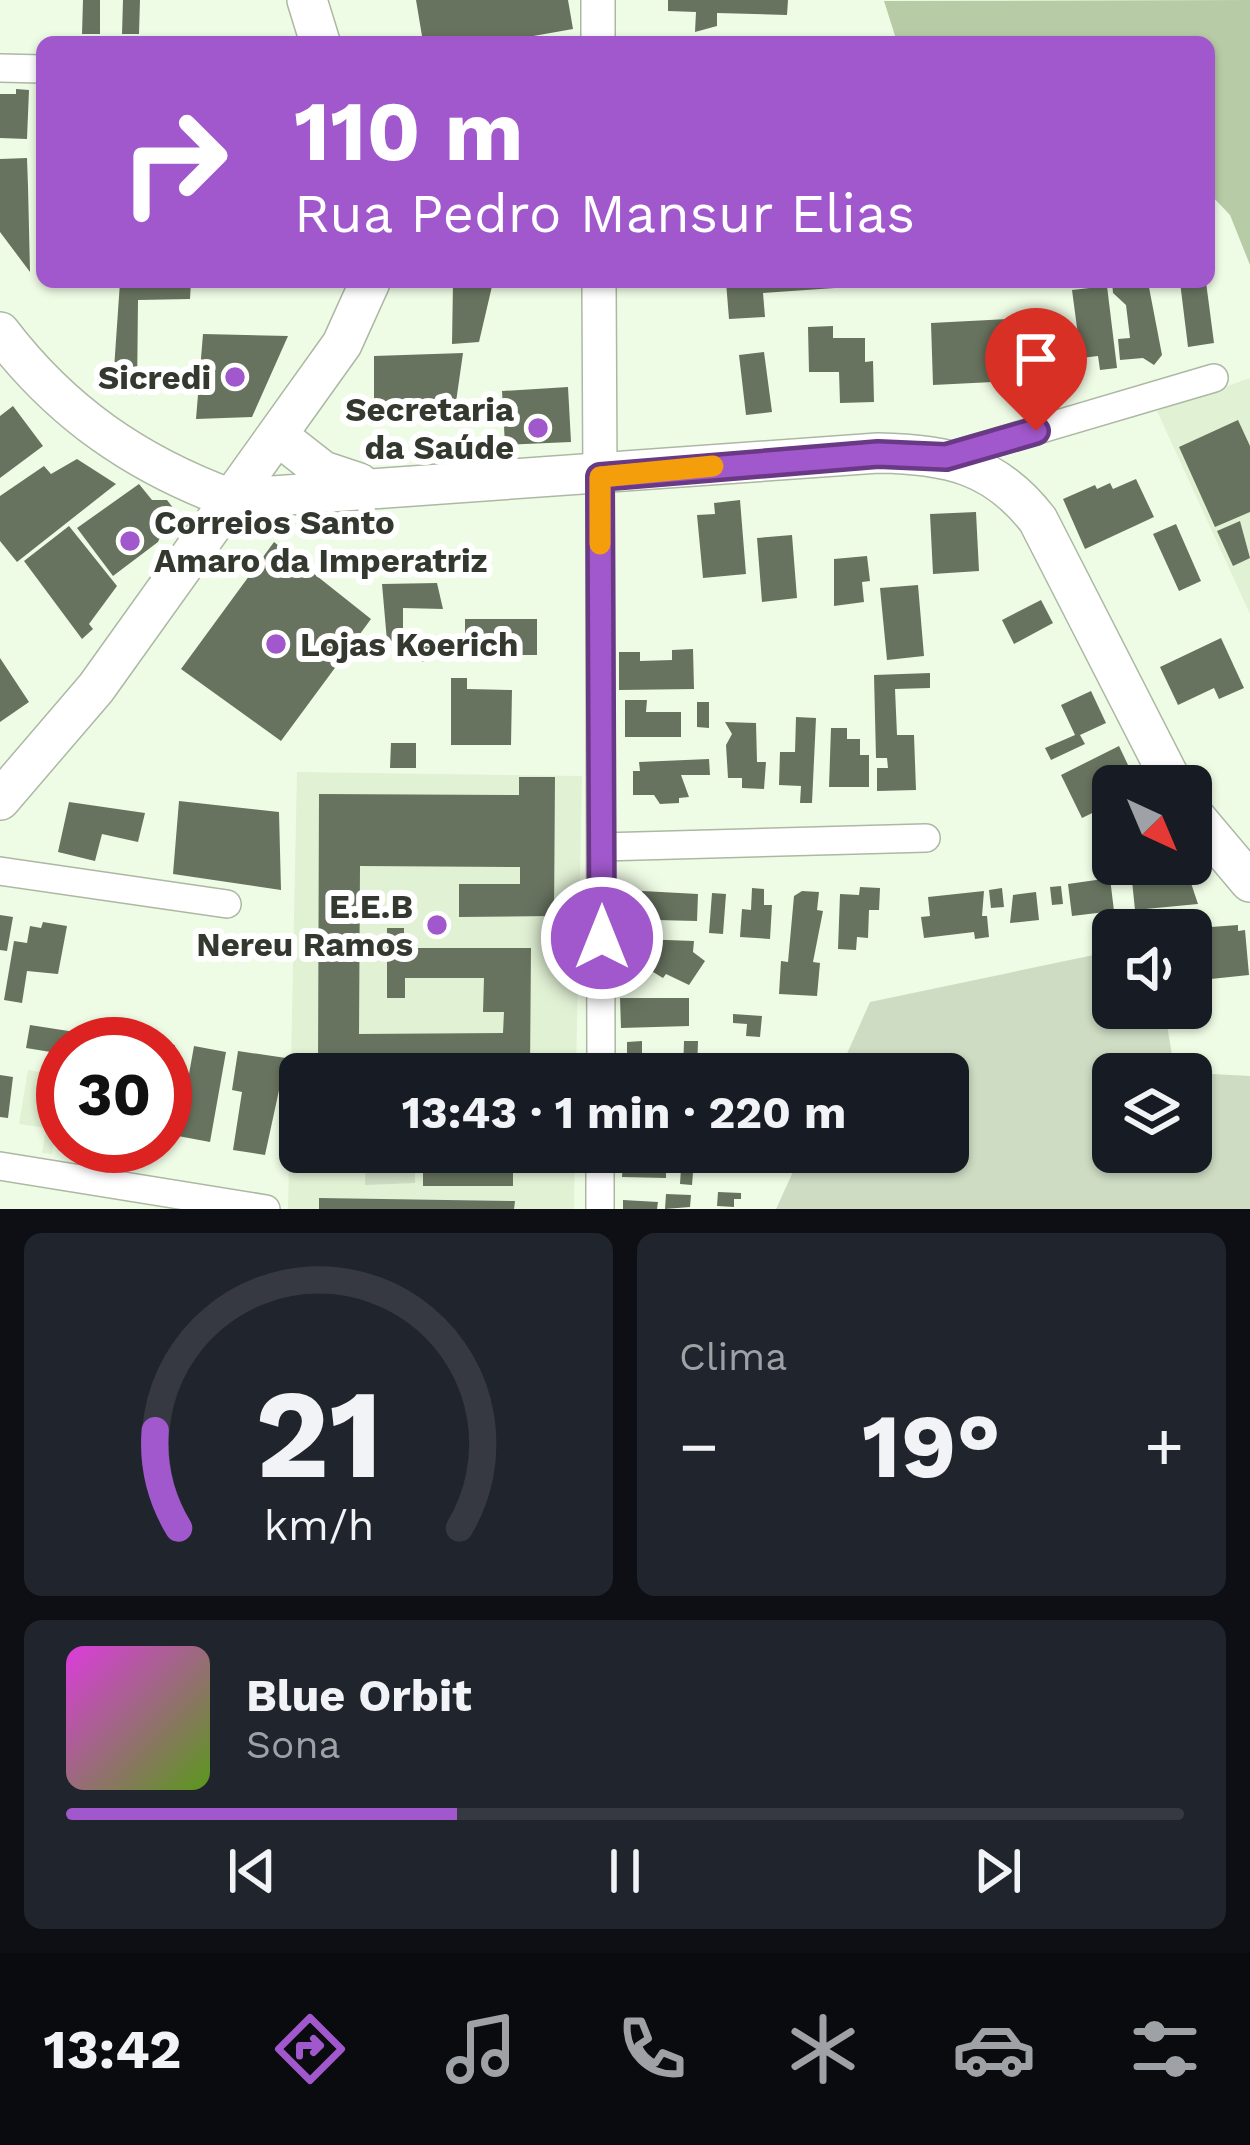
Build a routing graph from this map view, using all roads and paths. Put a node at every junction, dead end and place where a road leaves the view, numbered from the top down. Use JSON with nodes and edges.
{"nodes":[{"id":1,"x":307,"y":0,"type":"edge"},
{"id":2,"x":598,"y":0,"type":"edge"},
{"id":3,"x":318,"y":36,"type":"edge"},
{"id":4,"x":598,"y":36,"type":"edge"},
{"id":5,"x":0,"y":68,"type":"edge"},
{"id":6,"x":36,"y":69,"type":"edge"},
{"id":7,"x":367,"y":288,"type":"edge"},
{"id":8,"x":599,"y":288,"type":"edge"},
{"id":9,"x":0,"y":332,"type":"edge"},
{"id":10,"x":1214,"y":378,"type":"dead end"},
{"id":11,"x":278,"y":435,"type":"junction"},
{"id":12,"x":946,"y":457,"type":"junction"},
{"id":13,"x":600,"y":477,"type":"junction"},
{"id":14,"x":372,"y":488,"type":"junction"},
{"id":15,"x":231,"y":499,"type":"junction"},
{"id":16,"x":1163,"y":765,"type":"edge"},
{"id":17,"x":0,"y":800,"type":"edge"},
{"id":18,"x":1212,"y":837,"type":"edge"},
{"id":19,"x":926,"y":838,"type":"dead end"},
{"id":20,"x":602,"y":847,"type":"junction"},
{"id":21,"x":0,"y":871,"type":"edge"},
{"id":22,"x":1250,"y":882,"type":"edge"},
{"id":23,"x":227,"y":904,"type":"dead end"},
{"id":24,"x":601,"y":1053,"type":"edge"},
{"id":25,"x":0,"y":1166,"type":"edge"},
{"id":26,"x":600,"y":1173,"type":"edge"},
{"id":27,"x":266,"y":1209,"type":"edge"},
{"id":28,"x":599,"y":1209,"type":"edge"}],
"edges":[{"from":1,"to":3,"type":"main road"},
{"from":2,"to":4,"type":"street"},
{"from":5,"to":6,"type":"street"},
{"from":7,"to":11,"type":"main road"},
{"from":8,"to":13,"type":"street"},
{"from":9,"to":15,"type":"main road"},
{"from":10,"to":12,"type":"street"},
{"from":11,"to":14,"type":"main road"},
{"from":11,"to":15,"type":"main road"},
{"from":12,"to":13,"type":"main road"},
{"from":12,"to":16,"type":"main road"},
{"from":13,"to":14,"type":"main road"},
{"from":13,"to":20,"type":"street"},
{"from":14,"to":15,"type":"main road"},
{"from":15,"to":17,"type":"main road"},
{"from":18,"to":22,"type":"main road"},
{"from":19,"to":20,"type":"street"},
{"from":20,"to":24,"type":"street"},
{"from":21,"to":23,"type":"street"},
{"from":25,"to":27,"type":"street"},
{"from":26,"to":28,"type":"street"}]}
